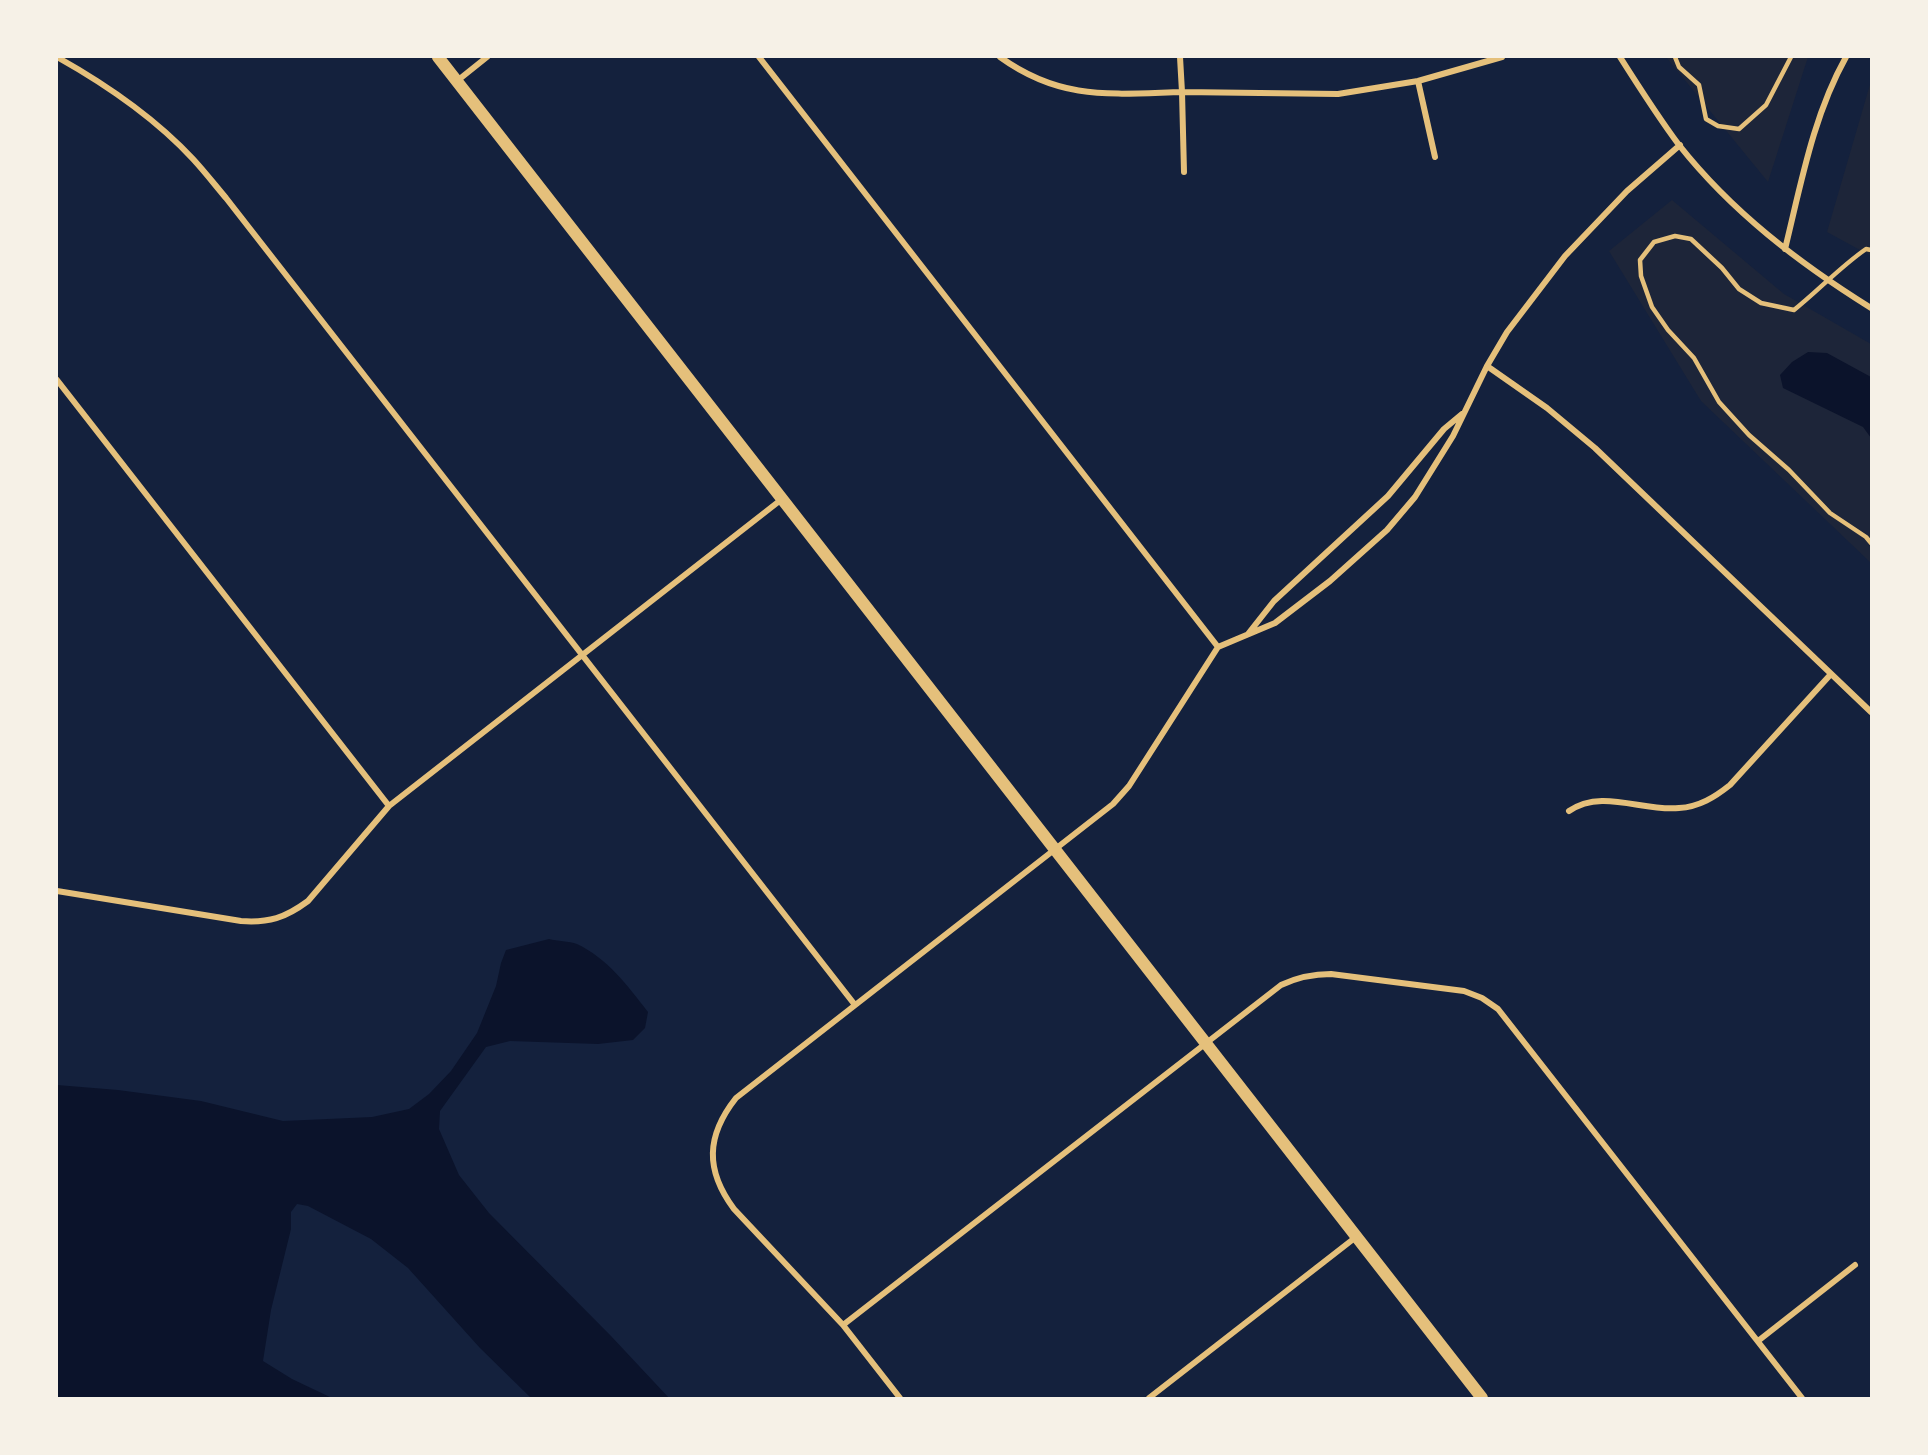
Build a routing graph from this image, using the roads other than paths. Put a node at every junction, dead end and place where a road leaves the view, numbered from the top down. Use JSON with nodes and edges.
{"nodes":[{"id":1,"x":57,"y":57,"type":"edge"},
{"id":2,"x":438,"y":57,"type":"edge"},
{"id":3,"x":487,"y":57,"type":"edge"},
{"id":4,"x":759,"y":57,"type":"edge"},
{"id":5,"x":1000,"y":57,"type":"edge"},
{"id":6,"x":1180,"y":57,"type":"edge"},
{"id":7,"x":1502,"y":57,"type":"edge"},
{"id":8,"x":1620,"y":57,"type":"edge"},
{"id":9,"x":1675,"y":57,"type":"edge"},
{"id":10,"x":1791,"y":57,"type":"edge"},
{"id":11,"x":1846,"y":57,"type":"edge"},
{"id":12,"x":457,"y":81,"type":"junction"},
{"id":13,"x":1418,"y":81,"type":"junction"},
{"id":14,"x":1182,"y":92,"type":"junction"},
{"id":15,"x":1680,"y":145,"type":"junction"},
{"id":16,"x":1435,"y":157,"type":"dead end"},
{"id":17,"x":1184,"y":172,"type":"dead end"},
{"id":18,"x":1785,"y":249,"type":"junction"},
{"id":19,"x":1871,"y":250,"type":"edge"},
{"id":20,"x":1828,"y":281,"type":"junction"},
{"id":21,"x":1871,"y":308,"type":"edge"},
{"id":22,"x":1487,"y":366,"type":"junction"},
{"id":23,"x":57,"y":380,"type":"edge"},
{"id":24,"x":1465,"y":412,"type":"junction"},
{"id":25,"x":782,"y":499,"type":"junction"},
{"id":26,"x":1871,"y":543,"type":"edge"},
{"id":27,"x":1247,"y":635,"type":"junction"},
{"id":28,"x":1218,"y":647,"type":"junction"},
{"id":29,"x":582,"y":655,"type":"junction"},
{"id":30,"x":1831,"y":674,"type":"junction"},
{"id":31,"x":1871,"y":712,"type":"edge"},
{"id":32,"x":389,"y":806,"type":"junction"},
{"id":33,"x":1569,"y":811,"type":"dead end"},
{"id":34,"x":1055,"y":849,"type":"junction"},
{"id":35,"x":57,"y":891,"type":"edge"},
{"id":36,"x":855,"y":1005,"type":"junction"},
{"id":37,"x":1205,"y":1043,"type":"junction"},
{"id":38,"x":1356,"y":1237,"type":"junction"},
{"id":39,"x":1855,"y":1265,"type":"dead end"},
{"id":40,"x":843,"y":1325,"type":"junction"},
{"id":41,"x":1758,"y":1341,"type":"junction"},
{"id":42,"x":900,"y":1398,"type":"edge"},
{"id":43,"x":1149,"y":1398,"type":"edge"},
{"id":44,"x":1482,"y":1398,"type":"edge"},
{"id":45,"x":1802,"y":1398,"type":"edge"}],
"edges":[{"from":1,"to":29,"type":"street"},
{"from":2,"to":12,"type":"main road"},
{"from":3,"to":12,"type":"street"},
{"from":4,"to":28,"type":"street"},
{"from":5,"to":14,"type":"street"},
{"from":6,"to":14,"type":"street"},
{"from":7,"to":13,"type":"street"},
{"from":8,"to":15,"type":"street"},
{"from":9,"to":10,"type":"lane"},
{"from":11,"to":18,"type":"street"},
{"from":12,"to":25,"type":"main road"},
{"from":13,"to":14,"type":"street"},
{"from":13,"to":16,"type":"street"},
{"from":14,"to":17,"type":"street"},
{"from":15,"to":18,"type":"street"},
{"from":15,"to":22,"type":"street"},
{"from":18,"to":20,"type":"street"},
{"from":19,"to":20,"type":"lane"},
{"from":20,"to":21,"type":"street"},
{"from":20,"to":26,"type":"lane"},
{"from":22,"to":24,"type":"street"},
{"from":22,"to":30,"type":"street"},
{"from":23,"to":32,"type":"street"},
{"from":24,"to":27,"type":"street"},
{"from":24,"to":27,"type":"street"},
{"from":25,"to":29,"type":"street"},
{"from":25,"to":34,"type":"main road"},
{"from":27,"to":28,"type":"street"},
{"from":28,"to":34,"type":"street"},
{"from":29,"to":32,"type":"street"},
{"from":29,"to":36,"type":"street"},
{"from":30,"to":31,"type":"street"},
{"from":30,"to":33,"type":"street"},
{"from":32,"to":35,"type":"street"},
{"from":34,"to":36,"type":"street"},
{"from":34,"to":37,"type":"main road"},
{"from":36,"to":40,"type":"street"},
{"from":37,"to":38,"type":"main road"},
{"from":37,"to":40,"type":"street"},
{"from":37,"to":41,"type":"street"},
{"from":38,"to":43,"type":"street"},
{"from":38,"to":44,"type":"main road"},
{"from":39,"to":41,"type":"street"},
{"from":40,"to":42,"type":"street"},
{"from":41,"to":45,"type":"street"}]}
